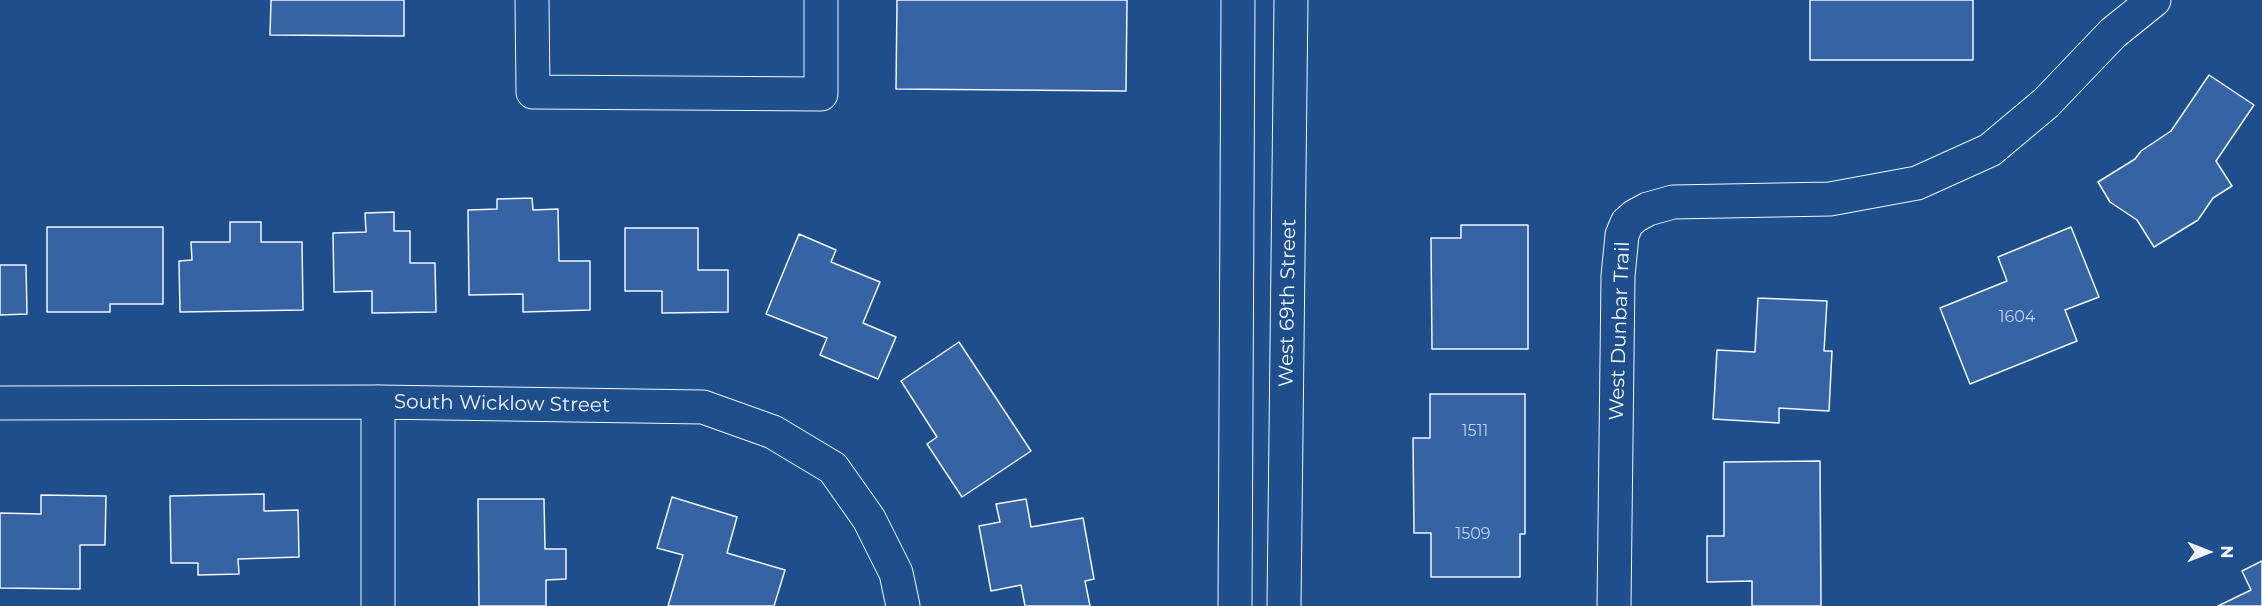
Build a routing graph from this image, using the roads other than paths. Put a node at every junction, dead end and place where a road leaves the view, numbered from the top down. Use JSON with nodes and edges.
{"nodes":[{"id":1,"x":532,"y":0,"type":"edge"},
{"id":2,"x":821,"y":0,"type":"edge"},
{"id":3,"x":1238,"y":0,"type":"edge"},
{"id":4,"x":1291,"y":0,"type":"edge"},
{"id":5,"x":2154,"y":0,"type":"edge"},
{"id":6,"x":378,"y":402,"type":"junction"},
{"id":7,"x":0,"y":403,"type":"edge"},
{"id":8,"x":378,"y":606,"type":"edge"},
{"id":9,"x":903,"y":606,"type":"edge"},
{"id":10,"x":1235,"y":606,"type":"edge"},
{"id":11,"x":1284,"y":606,"type":"edge"},
{"id":12,"x":1614,"y":606,"type":"edge"}],
"edges":[{"from":1,"to":2,"type":"street"},
{"from":3,"to":10,"type":"street"},
{"from":4,"to":11,"type":"street","name":"West 69th Street"},
{"from":5,"to":12,"type":"street","name":"West Dunbar Trail"},
{"from":6,"to":7,"type":"street","name":"South Wicklow Street"},
{"from":6,"to":8,"type":"street"},
{"from":6,"to":9,"type":"street","name":"South Wicklow Street"}]}
